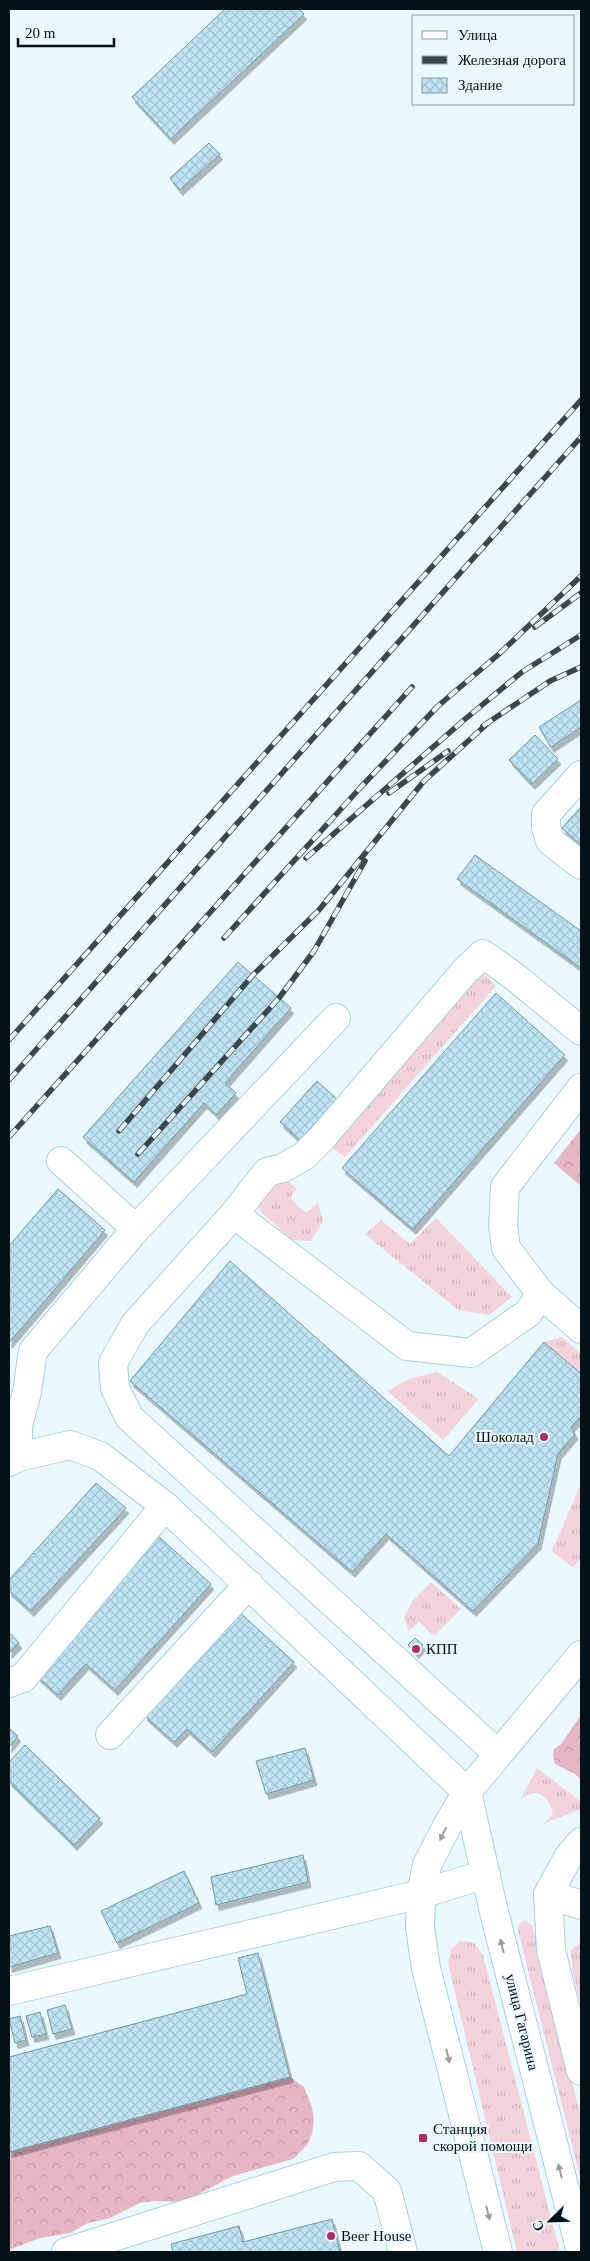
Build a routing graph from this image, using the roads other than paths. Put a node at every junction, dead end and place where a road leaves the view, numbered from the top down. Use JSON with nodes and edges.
{"nodes":[{"id":1,"x":581,"y":775,"type":"edge"},
{"id":2,"x":581,"y":865,"type":"edge"},
{"id":3,"x":336,"y":1018,"type":"dead end"},
{"id":4,"x":581,"y":1031,"type":"edge"},
{"id":5,"x":581,"y":1088,"type":"edge"},
{"id":6,"x":61,"y":1161,"type":"dead end"},
{"id":7,"x":234,"y":1214,"type":"junction"},
{"id":8,"x":136,"y":1229,"type":"junction"},
{"id":9,"x":541,"y":1294,"type":"junction"},
{"id":10,"x":581,"y":1330,"type":"edge"},
{"id":11,"x":14,"y":1459,"type":"edge"},
{"id":12,"x":165,"y":1506,"type":"junction"},
{"id":13,"x":248,"y":1584,"type":"junction"},
{"id":14,"x":581,"y":1655,"type":"edge"},
{"id":15,"x":9,"y":1682,"type":"edge"},
{"id":16,"x":110,"y":1735,"type":"dead end"},
{"id":17,"x":498,"y":1754,"type":"junction"},
{"id":18,"x":467,"y":1792,"type":"junction"},
{"id":19,"x":581,"y":1842,"type":"edge"},
{"id":20,"x":486,"y":1874,"type":"junction"},
{"id":21,"x":421,"y":1894,"type":"junction"},
{"id":22,"x":548,"y":1894,"type":"junction"},
{"id":23,"x":581,"y":1905,"type":"edge"},
{"id":24,"x":9,"y":1992,"type":"edge"},
{"id":25,"x":581,"y":2071,"type":"edge"},
{"id":26,"x":66,"y":2252,"type":"edge"},
{"id":27,"x":403,"y":2252,"type":"edge"},
{"id":28,"x":498,"y":2252,"type":"edge"},
{"id":29,"x":581,"y":2252,"type":"edge"}],
"edges":[{"from":1,"to":2,"type":"main road"},
{"from":3,"to":8,"type":"main road"},
{"from":4,"to":7,"type":"main road"},
{"from":5,"to":9,"type":"main road"},
{"from":6,"to":8,"type":"main road"},
{"from":7,"to":9,"type":"main road"},
{"from":7,"to":17,"type":"main road"},
{"from":8,"to":11,"type":"main road"},
{"from":9,"to":10,"type":"main road"},
{"from":11,"to":12,"type":"main road"},
{"from":12,"to":13,"type":"main road"},
{"from":12,"to":15,"type":"main road"},
{"from":13,"to":16,"type":"main road"},
{"from":13,"to":18,"type":"main road"},
{"from":14,"to":17,"type":"main road"},
{"from":17,"to":18,"type":"main road"},
{"from":18,"to":20,"type":"main road","name":"улица Гагарина"},
{"from":18,"to":21,"type":"main road","one_way":true},
{"from":19,"to":22,"type":"main road"},
{"from":20,"to":21,"type":"main road"},
{"from":29,"to":20,"type":"main road","name":"улица Гагарина","one_way":true},
{"from":21,"to":24,"type":"main road"},
{"from":21,"to":28,"type":"main road","one_way":true},
{"from":22,"to":23,"type":"main road"},
{"from":22,"to":25,"type":"main road"},
{"from":26,"to":27,"type":"main road"}]}
